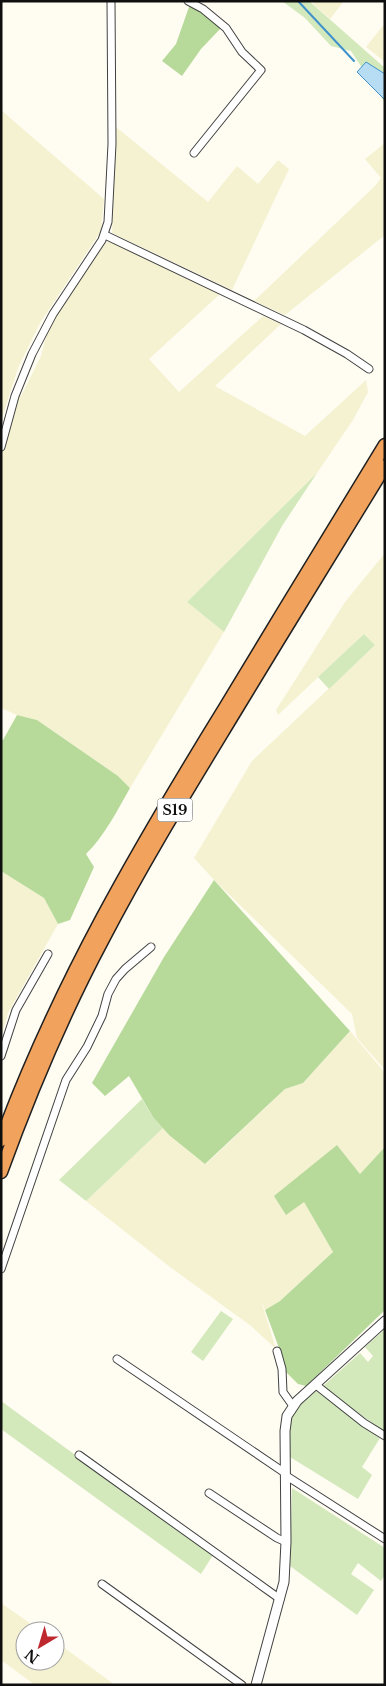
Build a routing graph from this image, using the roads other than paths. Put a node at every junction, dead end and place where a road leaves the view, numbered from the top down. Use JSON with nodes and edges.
{"nodes":[{"id":1,"x":111,"y":1,"type":"edge"},
{"id":2,"x":188,"y":1,"type":"edge"},
{"id":3,"x":194,"y":153,"type":"dead end"},
{"id":4,"x":105,"y":235,"type":"junction"},
{"id":5,"x":369,"y":369,"type":"dead end"},
{"id":6,"x":385,"y":445,"type":"edge"},
{"id":7,"x":1,"y":447,"type":"edge"},
{"id":8,"x":385,"y":466,"type":"edge"},
{"id":9,"x":151,"y":947,"type":"dead end"},
{"id":10,"x":48,"y":954,"type":"dead end"},
{"id":11,"x":1,"y":1056,"type":"edge"},
{"id":12,"x":1,"y":1140,"type":"edge"},
{"id":13,"x":1,"y":1172,"type":"edge"},
{"id":14,"x":1,"y":1269,"type":"edge"},
{"id":15,"x":385,"y":1321,"type":"edge"},
{"id":16,"x":277,"y":1351,"type":"dead end"},
{"id":17,"x":117,"y":1359,"type":"dead end"},
{"id":18,"x":316,"y":1385,"type":"junction"},
{"id":19,"x":293,"y":1406,"type":"junction"},
{"id":20,"x":385,"y":1436,"type":"edge"},
{"id":21,"x":79,"y":1455,"type":"dead end"},
{"id":22,"x":285,"y":1474,"type":"junction"},
{"id":23,"x":210,"y":1493,"type":"dead end"},
{"id":24,"x":385,"y":1539,"type":"edge"},
{"id":25,"x":286,"y":1542,"type":"junction"},
{"id":26,"x":102,"y":1584,"type":"dead end"},
{"id":27,"x":280,"y":1599,"type":"junction"},
{"id":28,"x":242,"y":1685,"type":"edge"},
{"id":29,"x":256,"y":1685,"type":"edge"}],
"edges":[{"from":1,"to":4,"type":"street"},
{"from":2,"to":3,"type":"street"},
{"from":4,"to":5,"type":"street"},
{"from":4,"to":7,"type":"street"},
{"from":6,"to":12,"type":"highway","number":"S19"},
{"from":8,"to":13,"type":"highway","number":"S19"},
{"from":9,"to":14,"type":"street"},
{"from":10,"to":11,"type":"street"},
{"from":15,"to":18,"type":"street"},
{"from":16,"to":19,"type":"street"},
{"from":17,"to":22,"type":"street"},
{"from":18,"to":19,"type":"street"},
{"from":18,"to":20,"type":"street"},
{"from":19,"to":22,"type":"street"},
{"from":21,"to":27,"type":"street"},
{"from":22,"to":24,"type":"street"},
{"from":22,"to":25,"type":"street"},
{"from":23,"to":25,"type":"street"},
{"from":25,"to":27,"type":"street"},
{"from":26,"to":28,"type":"street"},
{"from":27,"to":29,"type":"street"}]}
